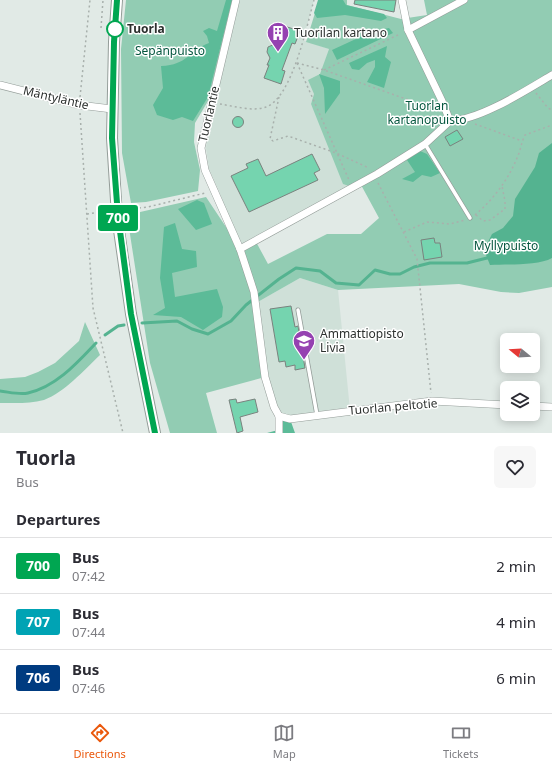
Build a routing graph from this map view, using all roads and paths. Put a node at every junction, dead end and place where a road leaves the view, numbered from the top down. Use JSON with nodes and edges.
{"nodes":[{"id":1,"x":90,"y":0,"type":"edge"},
{"id":2,"x":103,"y":0,"type":"edge"},
{"id":3,"x":117,"y":0,"type":"edge"},
{"id":4,"x":236,"y":0,"type":"edge"},
{"id":5,"x":314,"y":0,"type":"edge"},
{"id":6,"x":402,"y":0,"type":"edge"},
{"id":7,"x":464,"y":0,"type":"edge"},
{"id":8,"x":101,"y":28,"type":"dead end"},
{"id":9,"x":408,"y":30,"type":"junction"},
{"id":10,"x":296,"y":63,"type":"junction"},
{"id":11,"x":324,"y":70,"type":"junction"},
{"id":12,"x":552,"y":75,"type":"edge"},
{"id":13,"x":0,"y":85,"type":"edge"},
{"id":14,"x":531,"y":87,"type":"junction"},
{"id":15,"x":279,"y":97,"type":"junction"},
{"id":16,"x":212,"y":102,"type":"junction"},
{"id":17,"x":79,"y":105,"type":"junction"},
{"id":18,"x":112,"y":109,"type":"junction"},
{"id":19,"x":552,"y":110,"type":"edge"},
{"id":20,"x":438,"y":111,"type":"dead end"},
{"id":21,"x":464,"y":120,"type":"junction"},
{"id":22,"x":450,"y":121,"type":"junction"},
{"id":23,"x":552,"y":125,"type":"edge"},
{"id":24,"x":522,"y":141,"type":"junction"},
{"id":25,"x":425,"y":144,"type":"junction"},
{"id":26,"x":336,"y":153,"type":"junction"},
{"id":27,"x":377,"y":174,"type":"junction"},
{"id":28,"x":502,"y":186,"type":"junction"},
{"id":29,"x":352,"y":187,"type":"junction"},
{"id":30,"x":213,"y":191,"type":"junction"},
{"id":31,"x":129,"y":209,"type":"dead end"},
{"id":32,"x":108,"y":211,"type":"dead end"},
{"id":33,"x":87,"y":214,"type":"junction"},
{"id":34,"x":476,"y":215,"type":"junction"},
{"id":35,"x":470,"y":218,"type":"junction"},
{"id":36,"x":404,"y":232,"type":"junction"},
{"id":37,"x":240,"y":248,"type":"junction"},
{"id":38,"x":298,"y":310,"type":"dead end"},
{"id":39,"x":432,"y":401,"type":"junction"},
{"id":40,"x":500,"y":405,"type":"edge"},
{"id":41,"x":540,"y":406,"type":"edge"},
{"id":42,"x":552,"y":407,"type":"edge"},
{"id":43,"x":317,"y":415,"type":"junction"},
{"id":44,"x":279,"y":416,"type":"junction"},
{"id":45,"x":123,"y":433,"type":"edge"},
{"id":46,"x":155,"y":433,"type":"edge"},
{"id":47,"x":279,"y":433,"type":"edge"}],
"edges":[{"from":1,"to":17,"type":"path"},
{"from":2,"to":8,"type":"path"},
{"from":3,"to":18,"type":"main road"},
{"from":4,"to":16,"type":"street","name":"Tuorlantie"},
{"from":5,"to":10,"type":"path"},
{"from":6,"to":9,"type":"street"},
{"from":7,"to":9,"type":"street"},
{"from":9,"to":11,"type":"path"},
{"from":9,"to":22,"type":"street"},
{"from":10,"to":11,"type":"path"},
{"from":10,"to":15,"type":"path"},
{"from":10,"to":26,"type":"path"},
{"from":11,"to":20,"type":"path"},
{"from":12,"to":14,"type":"street"},
{"from":13,"to":17,"type":"street","name":"Mäntyläntie"},
{"from":14,"to":19,"type":"path"},
{"from":14,"to":21,"type":"street"},
{"from":15,"to":16,"type":"path"},
{"from":15,"to":26,"type":"path"},
{"from":16,"to":30,"type":"street","name":"Tuorlantie"},
{"from":17,"to":18,"type":"street","name":"Mäntyläntie"},
{"from":17,"to":33,"type":"path"},
{"from":18,"to":46,"type":"main road"},
{"from":21,"to":22,"type":"street"},
{"from":21,"to":24,"type":"path"},
{"from":22,"to":25,"type":"street"},
{"from":23,"to":24,"type":"path"},
{"from":24,"to":28,"type":"path"},
{"from":25,"to":27,"type":"street"},
{"from":25,"to":35,"type":"lane"},
{"from":26,"to":27,"type":"path"},
{"from":26,"to":29,"type":"path"},
{"from":27,"to":29,"type":"street"},
{"from":27,"to":36,"type":"path"},
{"from":28,"to":34,"type":"path"},
{"from":28,"to":34,"type":"path"},
{"from":29,"to":37,"type":"street"},
{"from":30,"to":31,"type":"path"},
{"from":30,"to":37,"type":"street","name":"Tuorlantie"},
{"from":32,"to":33,"type":"path"},
{"from":33,"to":45,"type":"path"},
{"from":34,"to":35,"type":"path"},
{"from":35,"to":36,"type":"path"},
{"from":36,"to":39,"type":"path"},
{"from":37,"to":44,"type":"street","name":"Tuorlantie"},
{"from":38,"to":43,"type":"lane"},
{"from":39,"to":40,"type":"street","name":"Tuorlan peltotie"},
{"from":39,"to":43,"type":"street","name":"Tuorlan peltotie"},
{"from":41,"to":42,"type":"street"},
{"from":43,"to":44,"type":"street","name":"Tuorlan peltotie"},
{"from":44,"to":47,"type":"street"}]}
